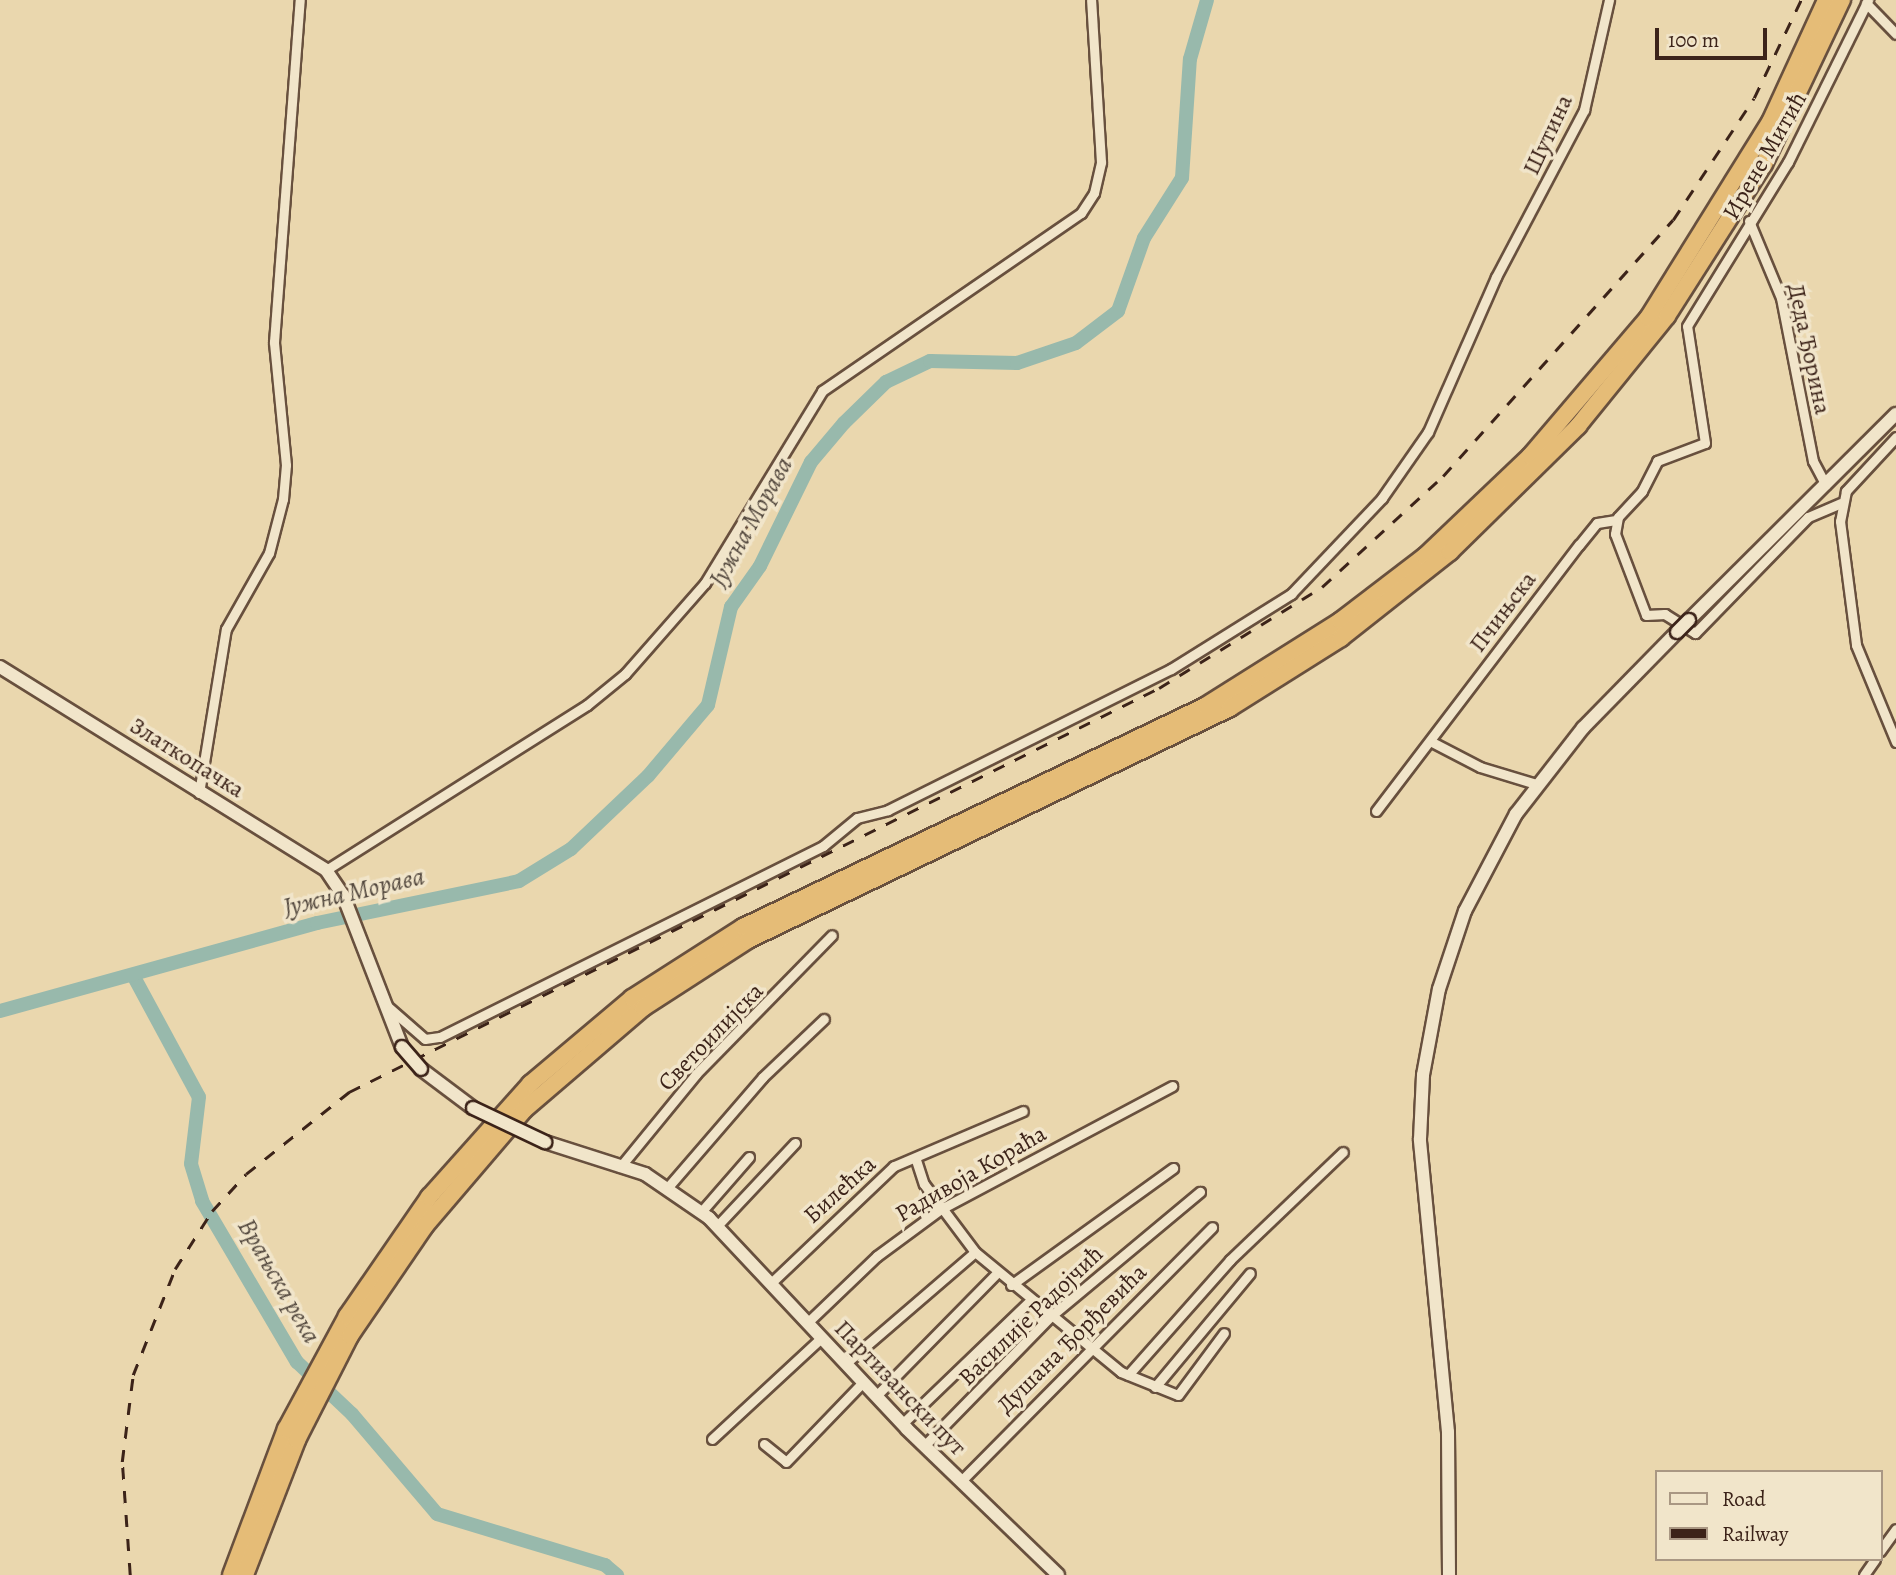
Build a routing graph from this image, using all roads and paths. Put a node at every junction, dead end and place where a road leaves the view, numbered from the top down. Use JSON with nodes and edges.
{"nodes":[{"id":1,"x":300,"y":0,"type":"edge"},
{"id":2,"x":1091,"y":0,"type":"edge"},
{"id":3,"x":1609,"y":0,"type":"edge"},
{"id":4,"x":1826,"y":0,"type":"edge"},
{"id":5,"x":1842,"y":0,"type":"edge"},
{"id":6,"x":1867,"y":1,"type":"edge"},
{"id":7,"x":1896,"y":34,"type":"edge"},
{"id":8,"x":1749,"y":222,"type":"junction"},
{"id":9,"x":1896,"y":414,"type":"edge"},
{"id":10,"x":1896,"y":437,"type":"edge"},
{"id":11,"x":1826,"y":485,"type":"junction"},
{"id":12,"x":1841,"y":503,"type":"junction"},
{"id":13,"x":1616,"y":520,"type":"junction"},
{"id":14,"x":1683,"y":625,"type":"junction"},
{"id":15,"x":0,"y":667,"type":"edge"},
{"id":16,"x":1430,"y":741,"type":"junction"},
{"id":17,"x":1896,"y":742,"type":"edge"},
{"id":18,"x":1536,"y":784,"type":"junction"},
{"id":19,"x":199,"y":793,"type":"junction"},
{"id":20,"x":1376,"y":811,"type":"dead end"},
{"id":21,"x":326,"y":870,"type":"junction"},
{"id":22,"x":832,"y":935,"type":"dead end"},
{"id":23,"x":368,"y":966,"type":"joint"},
{"id":24,"x":382,"y":1004,"type":"junction"},
{"id":25,"x":824,"y":1019,"type":"dead end"},
{"id":26,"x":1172,"y":1086,"type":"dead end"},
{"id":27,"x":1023,"y":1111,"type":"dead end"},
{"id":28,"x":795,"y":1143,"type":"dead end"},
{"id":29,"x":1343,"y":1152,"type":"dead end"},
{"id":30,"x":749,"y":1157,"type":"dead end"},
{"id":31,"x":916,"y":1160,"type":"junction"},
{"id":32,"x":620,"y":1167,"type":"junction"},
{"id":33,"x":1173,"y":1168,"type":"dead end"},
{"id":34,"x":667,"y":1187,"type":"junction"},
{"id":35,"x":1200,"y":1192,"type":"dead end"},
{"id":36,"x":941,"y":1209,"type":"junction"},
{"id":37,"x":701,"y":1212,"type":"junction"},
{"id":38,"x":717,"y":1226,"type":"junction"},
{"id":39,"x":1212,"y":1227,"type":"dead end"},
{"id":40,"x":975,"y":1252,"type":"junction"},
{"id":41,"x":997,"y":1273,"type":"junction"},
{"id":42,"x":1250,"y":1273,"type":"dead end"},
{"id":43,"x":772,"y":1283,"type":"junction"},
{"id":44,"x":1011,"y":1285,"type":"junction"},
{"id":45,"x":1030,"y":1301,"type":"junction"},
{"id":46,"x":1051,"y":1316,"type":"junction"},
{"id":47,"x":808,"y":1322,"type":"junction"},
{"id":48,"x":1224,"y":1333,"type":"dead end"},
{"id":49,"x":821,"y":1337,"type":"junction"},
{"id":50,"x":1088,"y":1348,"type":"junction"},
{"id":51,"x":846,"y":1363,"type":"junction"},
{"id":52,"x":323,"y":1370,"type":"junction"},
{"id":53,"x":1128,"y":1375,"type":"junction"},
{"id":54,"x":863,"y":1382,"type":"junction"},
{"id":55,"x":1154,"y":1387,"type":"junction"},
{"id":56,"x":876,"y":1396,"type":"junction"},
{"id":57,"x":309,"y":1397,"type":"junction"},
{"id":58,"x":902,"y":1424,"type":"junction"},
{"id":59,"x":712,"y":1438,"type":"dead end"},
{"id":60,"x":764,"y":1444,"type":"dead end"},
{"id":61,"x":924,"y":1446,"type":"junction"},
{"id":62,"x":961,"y":1480,"type":"junction"},
{"id":63,"x":1896,"y":1529,"type":"edge"},
{"id":64,"x":1882,"y":1548,"type":"edge"},
{"id":65,"x":231,"y":1575,"type":"edge"},
{"id":66,"x":246,"y":1575,"type":"edge"},
{"id":67,"x":1058,"y":1575,"type":"edge"},
{"id":68,"x":1449,"y":1575,"type":"edge"}],
"edges":[{"from":1,"to":19,"type":"street"},
{"from":2,"to":21,"type":"street"},
{"from":3,"to":24,"type":"street","name":"Шутина"},
{"from":4,"to":52,"type":"highway"},
{"from":5,"to":52,"type":"highway"},
{"from":6,"to":7,"type":"street"},
{"from":6,"to":8,"type":"street","name":"Ирене Митић"},
{"from":8,"to":11,"type":"street","name":"Деда Ђорина"},
{"from":8,"to":13,"type":"street","name":"Ирене Митић"},
{"from":9,"to":11,"type":"main road"},
{"from":10,"to":12,"type":"street"},
{"from":11,"to":14,"type":"main road"},
{"from":12,"to":14,"type":"street"},
{"from":12,"to":17,"type":"street"},
{"from":13,"to":14,"type":"street"},
{"from":13,"to":16,"type":"street","name":"Пчињска"},
{"from":14,"to":18,"type":"main road"},
{"from":15,"to":19,"type":"main road","name":"Златкопачка"},
{"from":16,"to":18,"type":"street"},
{"from":16,"to":20,"type":"street","name":"Пчињска"},
{"from":18,"to":68,"type":"main road"},
{"from":19,"to":21,"type":"main road","name":"Златкопачка"},
{"from":21,"to":23,"type":"main road","name":"Златкопачка"},
{"from":22,"to":32,"type":"street","name":"Светоилијска"},
{"from":23,"to":24,"type":"main road","name":"Партизански пут"},
{"from":24,"to":32,"type":"main road","name":"Партизански пут","bridge":true},
{"from":25,"to":34,"type":"street"},
{"from":26,"to":36,"type":"street","name":"Радивоја Кораћа"},
{"from":27,"to":31,"type":"street","name":"Билећка"},
{"from":28,"to":38,"type":"street"},
{"from":29,"to":53,"type":"street"},
{"from":30,"to":37,"type":"street"},
{"from":31,"to":36,"type":"street"},
{"from":31,"to":43,"type":"street","name":"Билећка"},
{"from":32,"to":34,"type":"main road","name":"Партизански пут"},
{"from":33,"to":44,"type":"street"},
{"from":34,"to":37,"type":"main road","name":"Партизански пут"},
{"from":35,"to":46,"type":"street","name":"Василије Радојчић"},
{"from":36,"to":40,"type":"street"},
{"from":36,"to":47,"type":"street","name":"Радивоја Кораћа"},
{"from":37,"to":38,"type":"main road","name":"Партизански пут"},
{"from":38,"to":43,"type":"main road","name":"Партизански пут"},
{"from":39,"to":50,"type":"street","name":"Душана Ђорђевића"},
{"from":40,"to":41,"type":"street"},
{"from":40,"to":51,"type":"street"},
{"from":41,"to":44,"type":"street"},
{"from":41,"to":56,"type":"street"},
{"from":42,"to":55,"type":"street"},
{"from":43,"to":47,"type":"main road","name":"Партизански пут"},
{"from":44,"to":45,"type":"street"},
{"from":45,"to":46,"type":"street"},
{"from":45,"to":58,"type":"street"},
{"from":46,"to":50,"type":"street"},
{"from":46,"to":61,"type":"street","name":"Василије Радојчић"},
{"from":47,"to":49,"type":"main road","name":"Партизански пут"},
{"from":48,"to":55,"type":"street"},
{"from":49,"to":51,"type":"main road","name":"Партизански пут"},
{"from":49,"to":59,"type":"street"},
{"from":50,"to":53,"type":"street"},
{"from":50,"to":62,"type":"street","name":"Душана Ђорђевића"},
{"from":51,"to":54,"type":"main road","name":"Партизански пут"},
{"from":52,"to":57,"type":"highway"},
{"from":53,"to":55,"type":"street"},
{"from":54,"to":56,"type":"main road","name":"Партизански пут"},
{"from":54,"to":60,"type":"street"},
{"from":56,"to":58,"type":"main road","name":"Партизански пут"},
{"from":57,"to":65,"type":"highway"},
{"from":57,"to":66,"type":"highway"},
{"from":58,"to":61,"type":"main road","name":"Партизански пут"},
{"from":61,"to":62,"type":"main road","name":"Партизански пут"},
{"from":62,"to":67,"type":"main road","name":"Партизански пут"},
{"from":63,"to":64,"type":"street"}]}
